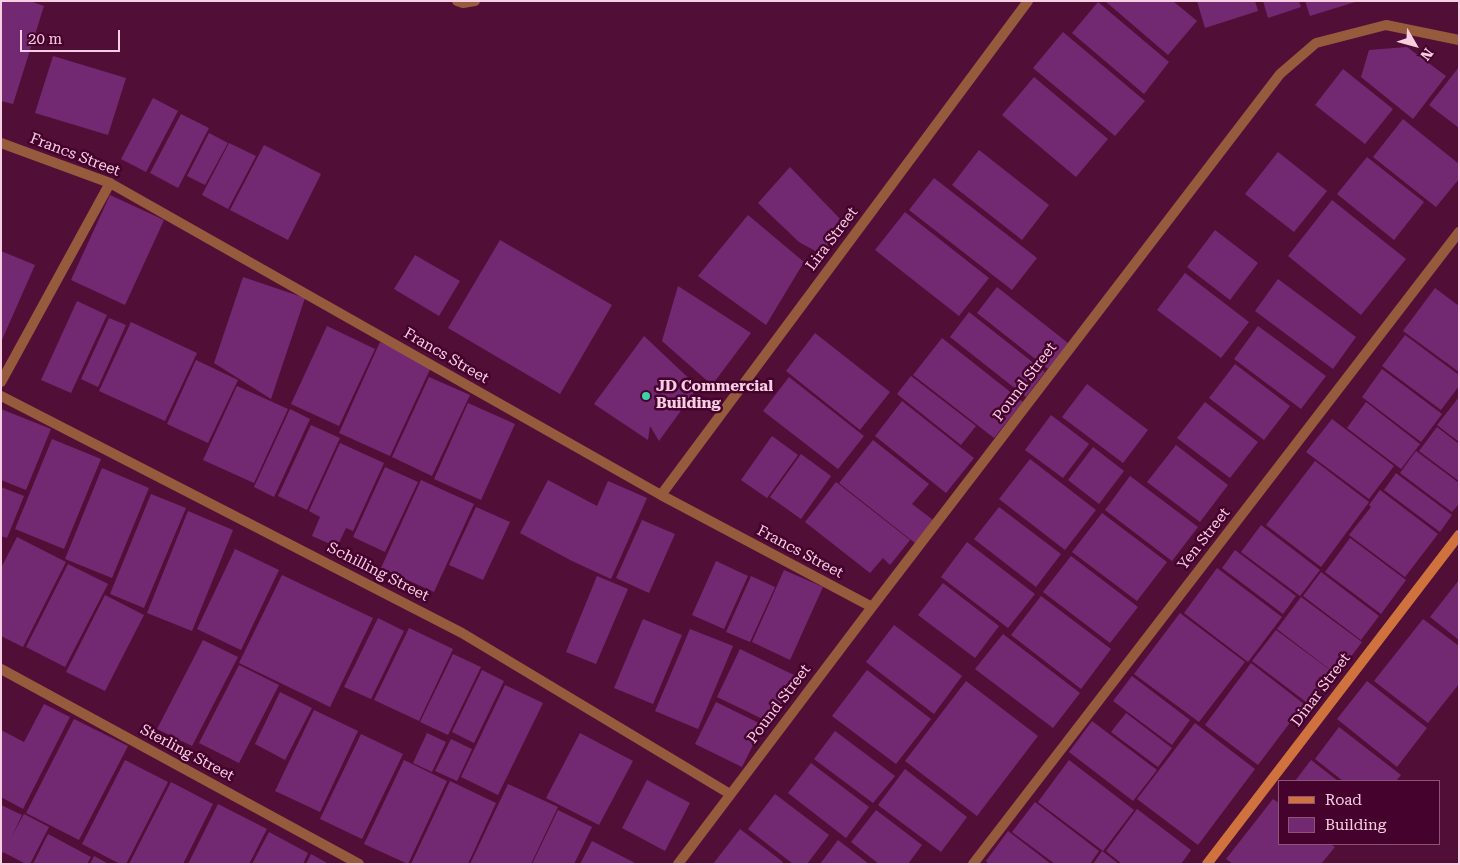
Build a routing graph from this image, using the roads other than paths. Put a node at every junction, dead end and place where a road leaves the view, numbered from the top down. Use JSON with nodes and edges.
{"nodes":[{"id":1,"x":457,"y":1,"type":"edge"},
{"id":2,"x":475,"y":1,"type":"edge"},
{"id":3,"x":1028,"y":1,"type":"edge"},
{"id":4,"x":1459,"y":40,"type":"edge"},
{"id":5,"x":1,"y":143,"type":"edge"},
{"id":6,"x":110,"y":183,"type":"junction"},
{"id":7,"x":1459,"y":232,"type":"edge"},
{"id":8,"x":1,"y":382,"type":"edge"},
{"id":9,"x":1,"y":396,"type":"edge"},
{"id":10,"x":660,"y":495,"type":"junction"},
{"id":11,"x":1459,"y":535,"type":"edge"},
{"id":12,"x":872,"y":607,"type":"junction"},
{"id":13,"x":1,"y":670,"type":"edge"},
{"id":14,"x":730,"y":794,"type":"junction"},
{"id":15,"x":359,"y":864,"type":"edge"},
{"id":16,"x":678,"y":864,"type":"edge"},
{"id":17,"x":973,"y":864,"type":"edge"},
{"id":18,"x":1207,"y":864,"type":"edge"}],
"edges":[{"from":1,"to":2,"type":"street"},
{"from":3,"to":10,"type":"street","name":"Lira Street"},
{"from":4,"to":12,"type":"street","name":"Pound Street"},
{"from":5,"to":6,"type":"street","name":"Francs Street"},
{"from":6,"to":8,"type":"street"},
{"from":6,"to":10,"type":"street","name":"Francs Street"},
{"from":7,"to":17,"type":"street","name":"Yen Street"},
{"from":9,"to":14,"type":"street","name":"Schilling Street"},
{"from":10,"to":12,"type":"street","name":"Francs Street"},
{"from":11,"to":18,"type":"street","name":"Dinar Street"},
{"from":12,"to":14,"type":"street","name":"Pound Street"},
{"from":13,"to":15,"type":"street","name":"Sterling Street"},
{"from":14,"to":16,"type":"street","name":"Pound Street"}]}
